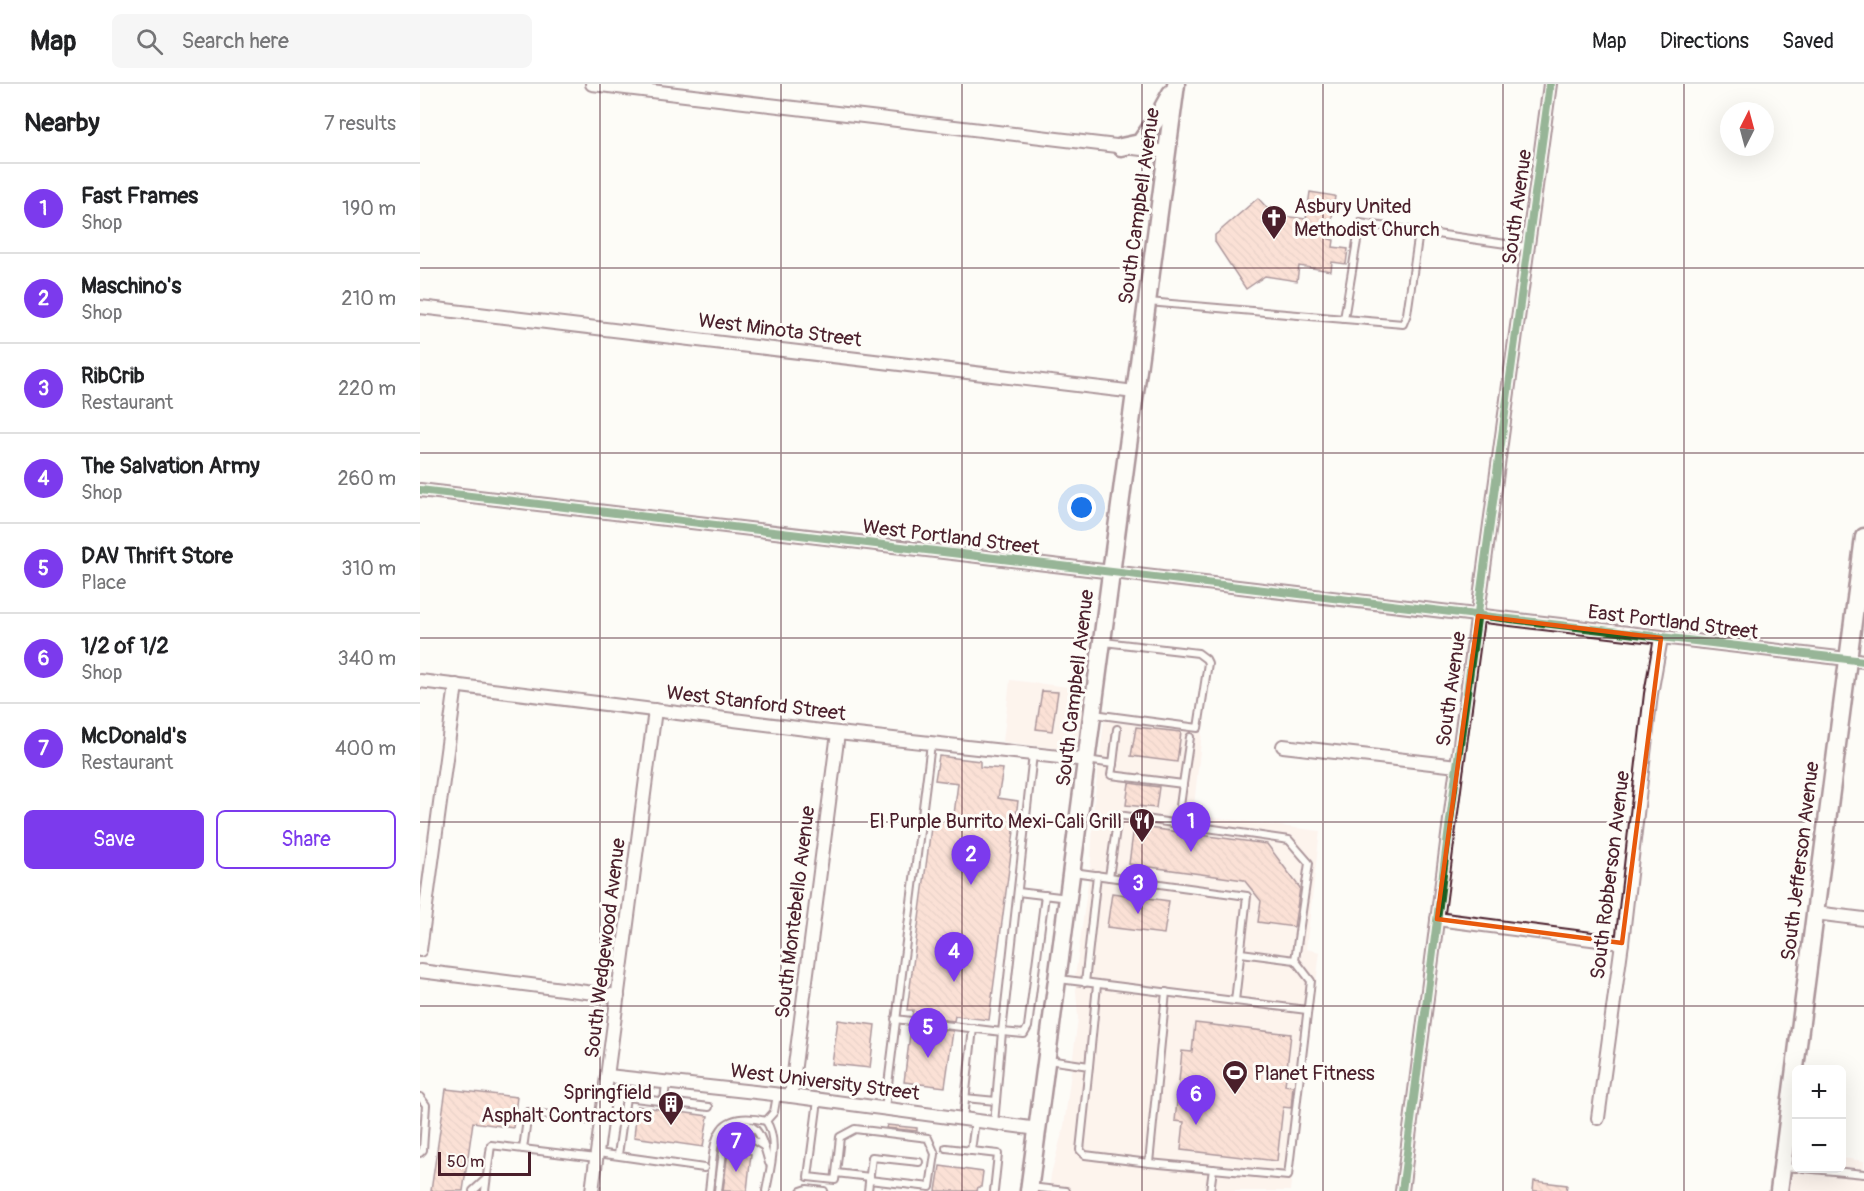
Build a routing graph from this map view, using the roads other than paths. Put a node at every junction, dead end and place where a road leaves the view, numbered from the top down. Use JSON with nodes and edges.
{"nodes":[{"id":1,"x":592,"y":84,"type":"edge"},
{"id":2,"x":1176,"y":84,"type":"edge"},
{"id":3,"x":1550,"y":84,"type":"edge"},
{"id":4,"x":1121,"y":147,"type":"junction"},
{"id":5,"x":1167,"y":152,"type":"junction"},
{"id":6,"x":1419,"y":232,"type":"junction"},
{"id":7,"x":1528,"y":247,"type":"junction"},
{"id":8,"x":1147,"y":302,"type":"junction"},
{"id":9,"x":420,"y":307,"type":"edge"},
{"id":10,"x":1344,"y":319,"type":"junction"},
{"id":11,"x":1135,"y":392,"type":"junction"},
{"id":12,"x":420,"y":490,"type":"edge"},
{"id":13,"x":1864,"y":537,"type":"edge"},
{"id":14,"x":1111,"y":573,"type":"junction"},
{"id":15,"x":1478,"y":616,"type":"junction"},
{"id":16,"x":1661,"y":638,"type":"junction"},
{"id":17,"x":1102,"y":642,"type":"junction"},
{"id":18,"x":1856,"y":660,"type":"edge"},
{"id":19,"x":420,"y":681,"type":"edge"},
{"id":20,"x":456,"y":685,"type":"junction"},
{"id":21,"x":655,"y":710,"type":"junction"},
{"id":22,"x":1093,"y":714,"type":"junction"},
{"id":23,"x":1117,"y":729,"type":"dead end"},
{"id":24,"x":838,"y":733,"type":"junction"},
{"id":25,"x":1190,"y":737,"type":"dead end"},
{"id":26,"x":931,"y":743,"type":"junction"},
{"id":27,"x":1283,"y":746,"type":"dead end"},
{"id":28,"x":1033,"y":754,"type":"junction"},
{"id":29,"x":1087,"y":760,"type":"junction"},
{"id":30,"x":1113,"y":764,"type":"junction"},
{"id":31,"x":1457,"y":766,"type":"junction"},
{"id":32,"x":1183,"y":784,"type":"junction"},
{"id":33,"x":1180,"y":806,"type":"dead end"},
{"id":34,"x":1073,"y":872,"type":"junction"},
{"id":35,"x":1097,"y":875,"type":"junction"},
{"id":36,"x":1109,"y":877,"type":"junction"},
{"id":37,"x":1018,"y":892,"type":"junction"},
{"id":38,"x":1044,"y":895,"type":"junction"},
{"id":39,"x":1069,"y":898,"type":"junction"},
{"id":40,"x":1815,"y":913,"type":"junction"},
{"id":41,"x":1437,"y":919,"type":"junction"},
{"id":42,"x":1864,"y":919,"type":"edge"},
{"id":43,"x":1622,"y":943,"type":"junction"},
{"id":44,"x":420,"y":950,"type":"edge"},
{"id":45,"x":1241,"y":953,"type":"junction"},
{"id":46,"x":1295,"y":960,"type":"junction"},
{"id":47,"x":420,"y":972,"type":"edge"},
{"id":48,"x":1058,"y":979,"type":"junction"},
{"id":49,"x":1084,"y":983,"type":"junction"},
{"id":50,"x":1097,"y":985,"type":"junction"},
{"id":51,"x":1166,"y":992,"type":"junction"},
{"id":52,"x":618,"y":996,"type":"junction"},
{"id":53,"x":1235,"y":1000,"type":"junction"},
{"id":54,"x":1307,"y":1010,"type":"junction"},
{"id":55,"x":895,"y":1019,"type":"junction"},
{"id":56,"x":973,"y":1028,"type":"junction"},
{"id":57,"x":1002,"y":1032,"type":"junction"},
{"id":58,"x":1047,"y":1060,"type":"junction"},
{"id":59,"x":1089,"y":1066,"type":"junction"},
{"id":60,"x":608,"y":1076,"type":"junction"},
{"id":61,"x":666,"y":1082,"type":"junction"},
{"id":62,"x":777,"y":1095,"type":"junction"},
{"id":63,"x":791,"y":1096,"type":"junction"},
{"id":64,"x":420,"y":1097,"type":"edge"},
{"id":65,"x":965,"y":1098,"type":"junction"},
{"id":66,"x":818,"y":1100,"type":"junction"},
{"id":67,"x":996,"y":1101,"type":"junction"},
{"id":68,"x":664,"y":1102,"type":"junction"},
{"id":69,"x":709,"y":1107,"type":"dead end"},
{"id":70,"x":885,"y":1109,"type":"junction"},
{"id":71,"x":1598,"y":1118,"type":"dead end"},
{"id":72,"x":969,"y":1120,"type":"junction"},
{"id":73,"x":766,"y":1121,"type":"junction"},
{"id":74,"x":602,"y":1122,"type":"junction"},
{"id":75,"x":994,"y":1123,"type":"junction"},
{"id":76,"x":1038,"y":1129,"type":"junction"},
{"id":77,"x":728,"y":1138,"type":"junction"},
{"id":78,"x":763,"y":1146,"type":"junction"},
{"id":79,"x":946,"y":1148,"type":"dead end"},
{"id":80,"x":523,"y":1149,"type":"junction"},
{"id":81,"x":971,"y":1150,"type":"junction"},
{"id":82,"x":420,"y":1153,"type":"edge"},
{"id":83,"x":597,"y":1155,"type":"junction"},
{"id":84,"x":618,"y":1155,"type":"junction"},
{"id":85,"x":919,"y":1162,"type":"dead end"},
{"id":86,"x":1149,"y":1163,"type":"junction"},
{"id":87,"x":770,"y":1167,"type":"junction"},
{"id":88,"x":1789,"y":1167,"type":"edge"},
{"id":89,"x":704,"y":1168,"type":"dead end"},
{"id":90,"x":1213,"y":1169,"type":"junction"},
{"id":91,"x":1846,"y":1172,"type":"edge"},
{"id":92,"x":836,"y":1173,"type":"junction"},
{"id":93,"x":1864,"y":1174,"type":"edge"},
{"id":94,"x":819,"y":1178,"type":"junction"},
{"id":95,"x":869,"y":1179,"type":"junction"},
{"id":96,"x":486,"y":1180,"type":"junction"},
{"id":97,"x":1029,"y":1189,"type":"edge"},
{"id":98,"x":818,"y":1190,"type":"edge"},
{"id":99,"x":473,"y":1191,"type":"edge"},
{"id":100,"x":485,"y":1191,"type":"edge"},
{"id":101,"x":593,"y":1191,"type":"edge"},
{"id":102,"x":710,"y":1191,"type":"edge"},
{"id":103,"x":718,"y":1191,"type":"edge"},
{"id":104,"x":766,"y":1191,"type":"edge"},
{"id":105,"x":801,"y":1191,"type":"edge"},
{"id":106,"x":824,"y":1191,"type":"edge"},
{"id":107,"x":868,"y":1191,"type":"edge"},
{"id":108,"x":994,"y":1191,"type":"edge"},
{"id":109,"x":1066,"y":1191,"type":"edge"},
{"id":110,"x":1210,"y":1191,"type":"edge"},
{"id":111,"x":1402,"y":1191,"type":"edge"},
{"id":112,"x":1779,"y":1191,"type":"edge"}],
"edges":[{"from":1,"to":4,"type":"street"},
{"from":2,"to":4,"type":"main road"},
{"from":2,"to":5,"type":"main road","name":"South Campbell Avenue"},
{"from":3,"to":7,"type":"street","name":"South Avenue"},
{"from":4,"to":5,"type":"street"},
{"from":5,"to":8,"type":"main road","name":"South Campbell Avenue"},
{"from":6,"to":7,"type":"lane"},
{"from":6,"to":10,"type":"lane"},
{"from":6,"to":10,"type":"lane"},
{"from":7,"to":15,"type":"street","name":"South Avenue"},
{"from":8,"to":10,"type":"lane"},
{"from":8,"to":11,"type":"main road","name":"South Campbell Avenue"},
{"from":9,"to":11,"type":"street","name":"West Minota Street"},
{"from":11,"to":14,"type":"main road","name":"South Campbell Avenue"},
{"from":12,"to":14,"type":"street","name":"West Portland Street"},
{"from":13,"to":18,"type":"main road","name":"South Jefferson Avenue"},
{"from":14,"to":15,"type":"street","name":"West Portland Street"},
{"from":14,"to":17,"type":"main road","name":"South Campbell Avenue"},
{"from":15,"to":16,"type":"street","name":"East Portland Street"},
{"from":15,"to":31,"type":"street","name":"South Avenue"},
{"from":16,"to":18,"type":"street","name":"East Portland Street"},
{"from":16,"to":43,"type":"street","name":"South Robberson Avenue"},
{"from":17,"to":22,"type":"main road","name":"South Campbell Avenue"},
{"from":17,"to":22,"type":"lane"},
{"from":18,"to":40,"type":"main road","name":"South Jefferson Avenue"},
{"from":19,"to":20,"type":"street","name":"West Stanford Street"},
{"from":20,"to":21,"type":"street","name":"West Stanford Street"},
{"from":20,"to":44,"type":"street"},
{"from":21,"to":24,"type":"street","name":"West Stanford Street"},
{"from":21,"to":52,"type":"street","name":"South Wedgewood Avenue"},
{"from":22,"to":29,"type":"main road","name":"South Campbell Avenue"},
{"from":23,"to":30,"type":"lane"},
{"from":24,"to":26,"type":"street","name":"West Stanford Street"},
{"from":24,"to":63,"type":"street","name":"South Montebello Avenue"},
{"from":25,"to":32,"type":"lane"},
{"from":26,"to":28,"type":"street","name":"West Stanford Street"},
{"from":26,"to":55,"type":"lane"},
{"from":27,"to":31,"type":"street"},
{"from":28,"to":29,"type":"street","name":"West Stanford Street"},
{"from":28,"to":37,"type":"lane"},
{"from":29,"to":30,"type":"lane"},
{"from":29,"to":34,"type":"main road","name":"South Campbell Avenue"},
{"from":30,"to":32,"type":"lane"},
{"from":31,"to":41,"type":"street","name":"South Avenue"},
{"from":32,"to":33,"type":"lane"},
{"from":34,"to":35,"type":"lane"},
{"from":34,"to":39,"type":"main road","name":"South Campbell Avenue"},
{"from":35,"to":36,"type":"lane"},
{"from":35,"to":49,"type":"lane"},
{"from":36,"to":45,"type":"lane"},
{"from":36,"to":46,"type":"lane"},
{"from":37,"to":38,"type":"lane"},
{"from":37,"to":57,"type":"lane"},
{"from":38,"to":39,"type":"lane"},
{"from":38,"to":57,"type":"lane"},
{"from":39,"to":48,"type":"main road","name":"South Campbell Avenue"},
{"from":40,"to":42,"type":"street"},
{"from":40,"to":88,"type":"main road","name":"South Jefferson Avenue"},
{"from":41,"to":43,"type":"street"},
{"from":41,"to":111,"type":"street","name":"South Avenue"},
{"from":43,"to":71,"type":"street","name":"South Robberson Avenue"},
{"from":45,"to":46,"type":"lane"},
{"from":45,"to":53,"type":"lane"},
{"from":46,"to":54,"type":"lane"},
{"from":47,"to":52,"type":"street"},
{"from":48,"to":49,"type":"lane"},
{"from":48,"to":58,"type":"main road","name":"South Campbell Avenue"},
{"from":49,"to":50,"type":"lane"},
{"from":50,"to":51,"type":"lane"},
{"from":50,"to":59,"type":"lane"},
{"from":51,"to":53,"type":"lane"},
{"from":51,"to":86,"type":"lane"},
{"from":52,"to":60,"type":"street","name":"South Wedgewood Avenue"},
{"from":53,"to":54,"type":"lane"},
{"from":54,"to":90,"type":"lane"},
{"from":55,"to":56,"type":"lane"},
{"from":55,"to":70,"type":"lane"},
{"from":56,"to":57,"type":"lane"},
{"from":56,"to":65,"type":"lane"},
{"from":57,"to":67,"type":"lane"},
{"from":58,"to":59,"type":"lane"},
{"from":58,"to":76,"type":"main road","name":"South Campbell Avenue"},
{"from":59,"to":86,"type":"lane"},
{"from":60,"to":61,"type":"street","name":"West University Street"},
{"from":60,"to":74,"type":"street","name":"South Wedgewood Avenue"},
{"from":61,"to":62,"type":"street","name":"West University Street"},
{"from":61,"to":68,"type":"lane"},
{"from":62,"to":63,"type":"street","name":"West University Street"},
{"from":62,"to":73,"type":"lane"},
{"from":63,"to":66,"type":"street","name":"West University Street"},
{"from":64,"to":82,"type":"lane"},
{"from":65,"to":67,"type":"lane"},
{"from":65,"to":72,"type":"lane"},
{"from":66,"to":70,"type":"street","name":"West University Street"},
{"from":66,"to":94,"type":"lane"},
{"from":67,"to":75,"type":"lane"},
{"from":68,"to":69,"type":"lane"},
{"from":68,"to":84,"type":"lane"},
{"from":70,"to":72,"type":"street","name":"West University Street"},
{"from":72,"to":75,"type":"street","name":"West University Street"},
{"from":72,"to":81,"type":"lane"},
{"from":73,"to":87,"type":"lane"},
{"from":73,"to":102,"type":"lane"},
{"from":74,"to":80,"type":"lane"},
{"from":74,"to":83,"type":"street","name":"South Wedgewood Avenue"},
{"from":75,"to":76,"type":"street","name":"West University Street"},
{"from":76,"to":97,"type":"main road","name":"South Campbell Avenue"},
{"from":77,"to":78,"type":"lane"},
{"from":77,"to":78,"type":"lane"},
{"from":77,"to":103,"type":"lane"},
{"from":78,"to":87,"type":"lane"},
{"from":79,"to":81,"type":"lane"},
{"from":80,"to":83,"type":"lane"},
{"from":80,"to":96,"type":"lane"},
{"from":81,"to":108,"type":"lane"},
{"from":83,"to":84,"type":"lane"},
{"from":83,"to":101,"type":"street","name":"South Wedgewood Avenue"},
{"from":84,"to":89,"type":"lane"},
{"from":85,"to":95,"type":"lane"},
{"from":86,"to":90,"type":"lane"},
{"from":87,"to":104,"type":"lane"},
{"from":88,"to":112,"type":"main road","name":"South Jefferson Avenue"},
{"from":90,"to":110,"type":"lane"},
{"from":91,"to":93,"type":"lane"},
{"from":92,"to":94,"type":"lane"},
{"from":92,"to":95,"type":"lane"},
{"from":92,"to":95,"type":"lane"},
{"from":94,"to":98,"type":"lane"},
{"from":95,"to":107,"type":"lane"},
{"from":96,"to":99,"type":"lane"},
{"from":96,"to":100,"type":"lane"},
{"from":97,"to":109,"type":"lane"},
{"from":98,"to":105,"type":"lane"},
{"from":98,"to":106,"type":"lane"}]}
